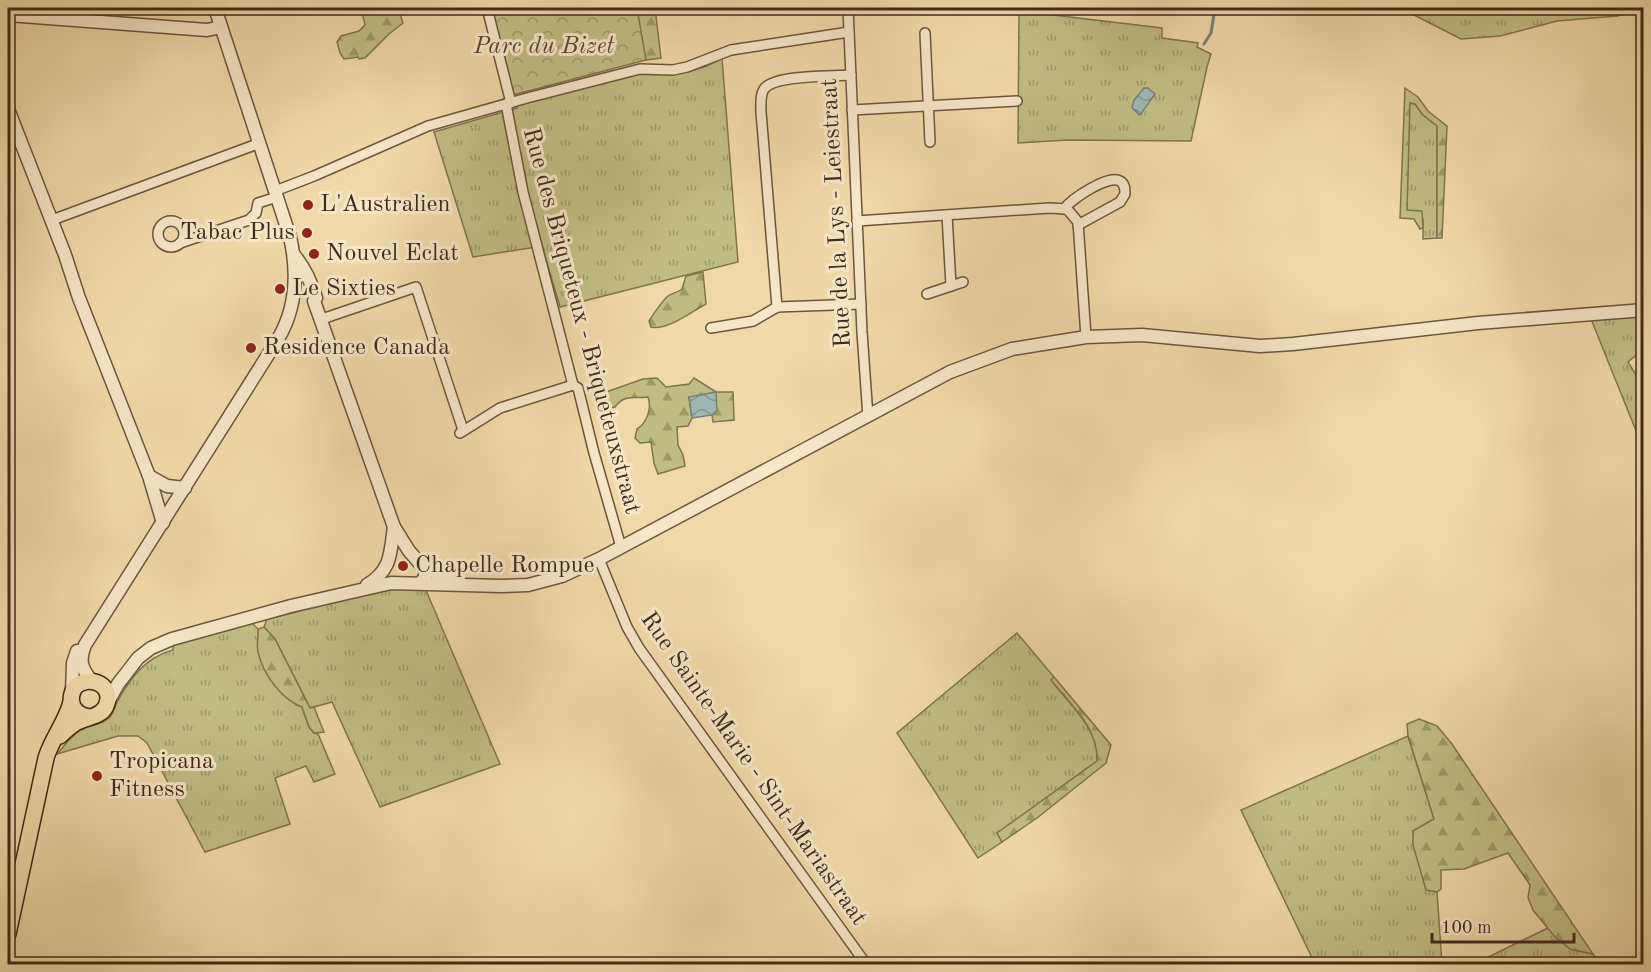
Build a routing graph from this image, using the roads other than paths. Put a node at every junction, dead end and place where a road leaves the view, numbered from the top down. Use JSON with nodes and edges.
{"nodes":[{"id":1,"x":215,"y":8,"type":"edge"},
{"id":2,"x":487,"y":8,"type":"edge"},
{"id":3,"x":848,"y":8,"type":"edge"},
{"id":4,"x":59,"y":13,"type":"edge"},
{"id":5,"x":9,"y":16,"type":"edge"},
{"id":6,"x":221,"y":27,"type":"junction"},
{"id":7,"x":849,"y":32,"type":"junction"},
{"id":8,"x":925,"y":33,"type":"dead end"},
{"id":9,"x":851,"y":75,"type":"junction"},
{"id":10,"x":1017,"y":101,"type":"dead end"},
{"id":11,"x":508,"y":104,"type":"junction"},
{"id":12,"x":929,"y":106,"type":"junction"},
{"id":13,"x":8,"y":108,"type":"edge"},
{"id":14,"x":852,"y":110,"type":"junction"},
{"id":15,"x":930,"y":142,"type":"dead end"},
{"id":16,"x":260,"y":143,"type":"junction"},
{"id":17,"x":276,"y":194,"type":"junction"},
{"id":18,"x":1065,"y":209,"type":"junction"},
{"id":19,"x":947,"y":215,"type":"junction"},
{"id":20,"x":52,"y":220,"type":"junction"},
{"id":21,"x":857,"y":221,"type":"junction"},
{"id":22,"x":1078,"y":225,"type":"junction"},
{"id":23,"x":180,"y":243,"type":"dead end"},
{"id":24,"x":294,"y":254,"type":"junction"},
{"id":25,"x":963,"y":282,"type":"dead end"},
{"id":26,"x":951,"y":286,"type":"junction"},
{"id":27,"x":927,"y":294,"type":"dead end"},
{"id":28,"x":293,"y":301,"type":"junction"},
{"id":29,"x":314,"y":301,"type":"junction"},
{"id":30,"x":861,"y":304,"type":"junction"},
{"id":31,"x":777,"y":307,"type":"junction"},
{"id":32,"x":1644,"y":310,"type":"edge"},
{"id":33,"x":322,"y":319,"type":"junction"},
{"id":34,"x":711,"y":328,"type":"dead end"},
{"id":35,"x":1086,"y":338,"type":"junction"},
{"id":36,"x":573,"y":385,"type":"junction"},
{"id":37,"x":868,"y":417,"type":"junction"},
{"id":38,"x":149,"y":476,"type":"junction"},
{"id":39,"x":185,"y":488,"type":"junction"},
{"id":40,"x":163,"y":523,"type":"junction"},
{"id":41,"x":394,"y":527,"type":"junction"},
{"id":42,"x":621,"y":547,"type":"junction"},
{"id":43,"x":409,"y":552,"type":"junction"},
{"id":44,"x":390,"y":555,"type":"junction"},
{"id":45,"x":599,"y":559,"type":"junction"},
{"id":46,"x":425,"y":569,"type":"junction"},
{"id":47,"x":388,"y":577,"type":"junction"},
{"id":48,"x":420,"y":583,"type":"junction"},
{"id":49,"x":464,"y":584,"type":"junction"},
{"id":50,"x":85,"y":645,"type":"junction"},
{"id":51,"x":131,"y":665,"type":"junction"},
{"id":52,"x":94,"y":681,"type":"junction"},
{"id":53,"x":72,"y":697,"type":"junction"},
{"id":54,"x":107,"y":704,"type":"junction"},
{"id":55,"x":90,"y":717,"type":"junction"},
{"id":56,"x":50,"y":747,"type":"junction"},
{"id":57,"x":8,"y":934,"type":"edge"},
{"id":58,"x":866,"y":964,"type":"edge"}],
"edges":[{"from":1,"to":6,"type":"street"},
{"from":2,"to":11,"type":"street","name":"Rue des Briqueteux - Briqueteuxstraat"},
{"from":3,"to":7,"type":"street","name":"Rue de la Lys - Leiestraat"},
{"from":4,"to":5,"type":"street"},
{"from":4,"to":6,"type":"street"},
{"from":6,"to":16,"type":"street"},
{"from":7,"to":9,"type":"street","name":"Rue de la Lys - Leiestraat"},
{"from":7,"to":11,"type":"street"},
{"from":8,"to":12,"type":"street"},
{"from":9,"to":14,"type":"street","name":"Rue de la Lys - Leiestraat"},
{"from":9,"to":31,"type":"street"},
{"from":10,"to":12,"type":"street"},
{"from":11,"to":17,"type":"street"},
{"from":11,"to":36,"type":"street","name":"Rue des Briqueteux - Briqueteuxstraat"},
{"from":12,"to":14,"type":"street"},
{"from":12,"to":15,"type":"street"},
{"from":13,"to":20,"type":"street"},
{"from":14,"to":21,"type":"street","name":"Rue de la Lys - Leiestraat"},
{"from":16,"to":17,"type":"street"},
{"from":16,"to":20,"type":"street"},
{"from":17,"to":23,"type":"street"},
{"from":17,"to":24,"type":"street"},
{"from":18,"to":19,"type":"street"},
{"from":18,"to":22,"type":"street"},
{"from":18,"to":22,"type":"street"},
{"from":19,"to":21,"type":"street"},
{"from":19,"to":26,"type":"street"},
{"from":20,"to":38,"type":"street"},
{"from":21,"to":30,"type":"street","name":"Rue de la Lys - Leiestraat"},
{"from":22,"to":35,"type":"street"},
{"from":24,"to":28,"type":"street"},
{"from":24,"to":29,"type":"street"},
{"from":25,"to":26,"type":"street"},
{"from":26,"to":27,"type":"street"},
{"from":28,"to":29,"type":"street"},
{"from":28,"to":39,"type":"street"},
{"from":29,"to":33,"type":"street"},
{"from":30,"to":31,"type":"street"},
{"from":30,"to":37,"type":"street","name":"Rue de la Lys - Leiestraat"},
{"from":31,"to":34,"type":"street"},
{"from":32,"to":35,"type":"street"},
{"from":33,"to":36,"type":"street"},
{"from":33,"to":41,"type":"street"},
{"from":35,"to":37,"type":"street"},
{"from":36,"to":42,"type":"street","name":"Rue des Briqueteux - Briqueteuxstraat"},
{"from":37,"to":42,"type":"street"},
{"from":38,"to":39,"type":"street"},
{"from":38,"to":40,"type":"street"},
{"from":39,"to":40,"type":"street"},
{"from":40,"to":50,"type":"street"},
{"from":41,"to":43,"type":"street"},
{"from":41,"to":44,"type":"street"},
{"from":42,"to":45,"type":"street"},
{"from":43,"to":44,"type":"street"},
{"from":43,"to":46,"type":"street"},
{"from":44,"to":47,"type":"street"},
{"from":45,"to":49,"type":"street"},
{"from":45,"to":58,"type":"street","name":"Rue Sainte-Marie - Sint-Mariastraat"},
{"from":46,"to":48,"type":"street"},
{"from":46,"to":49,"type":"street"},
{"from":47,"to":48,"type":"street"},
{"from":47,"to":51,"type":"street"},
{"from":48,"to":49,"type":"street"},
{"from":50,"to":52,"type":"street"},
{"from":50,"to":53,"type":"street"},
{"from":51,"to":52,"type":"street"},
{"from":51,"to":54,"type":"street"},
{"from":52,"to":53,"type":"main road"},
{"from":52,"to":54,"type":"main road"},
{"from":53,"to":55,"type":"main road"},
{"from":53,"to":56,"type":"main road"},
{"from":54,"to":55,"type":"main road"},
{"from":55,"to":56,"type":"main road"},
{"from":56,"to":57,"type":"main road"}]}
